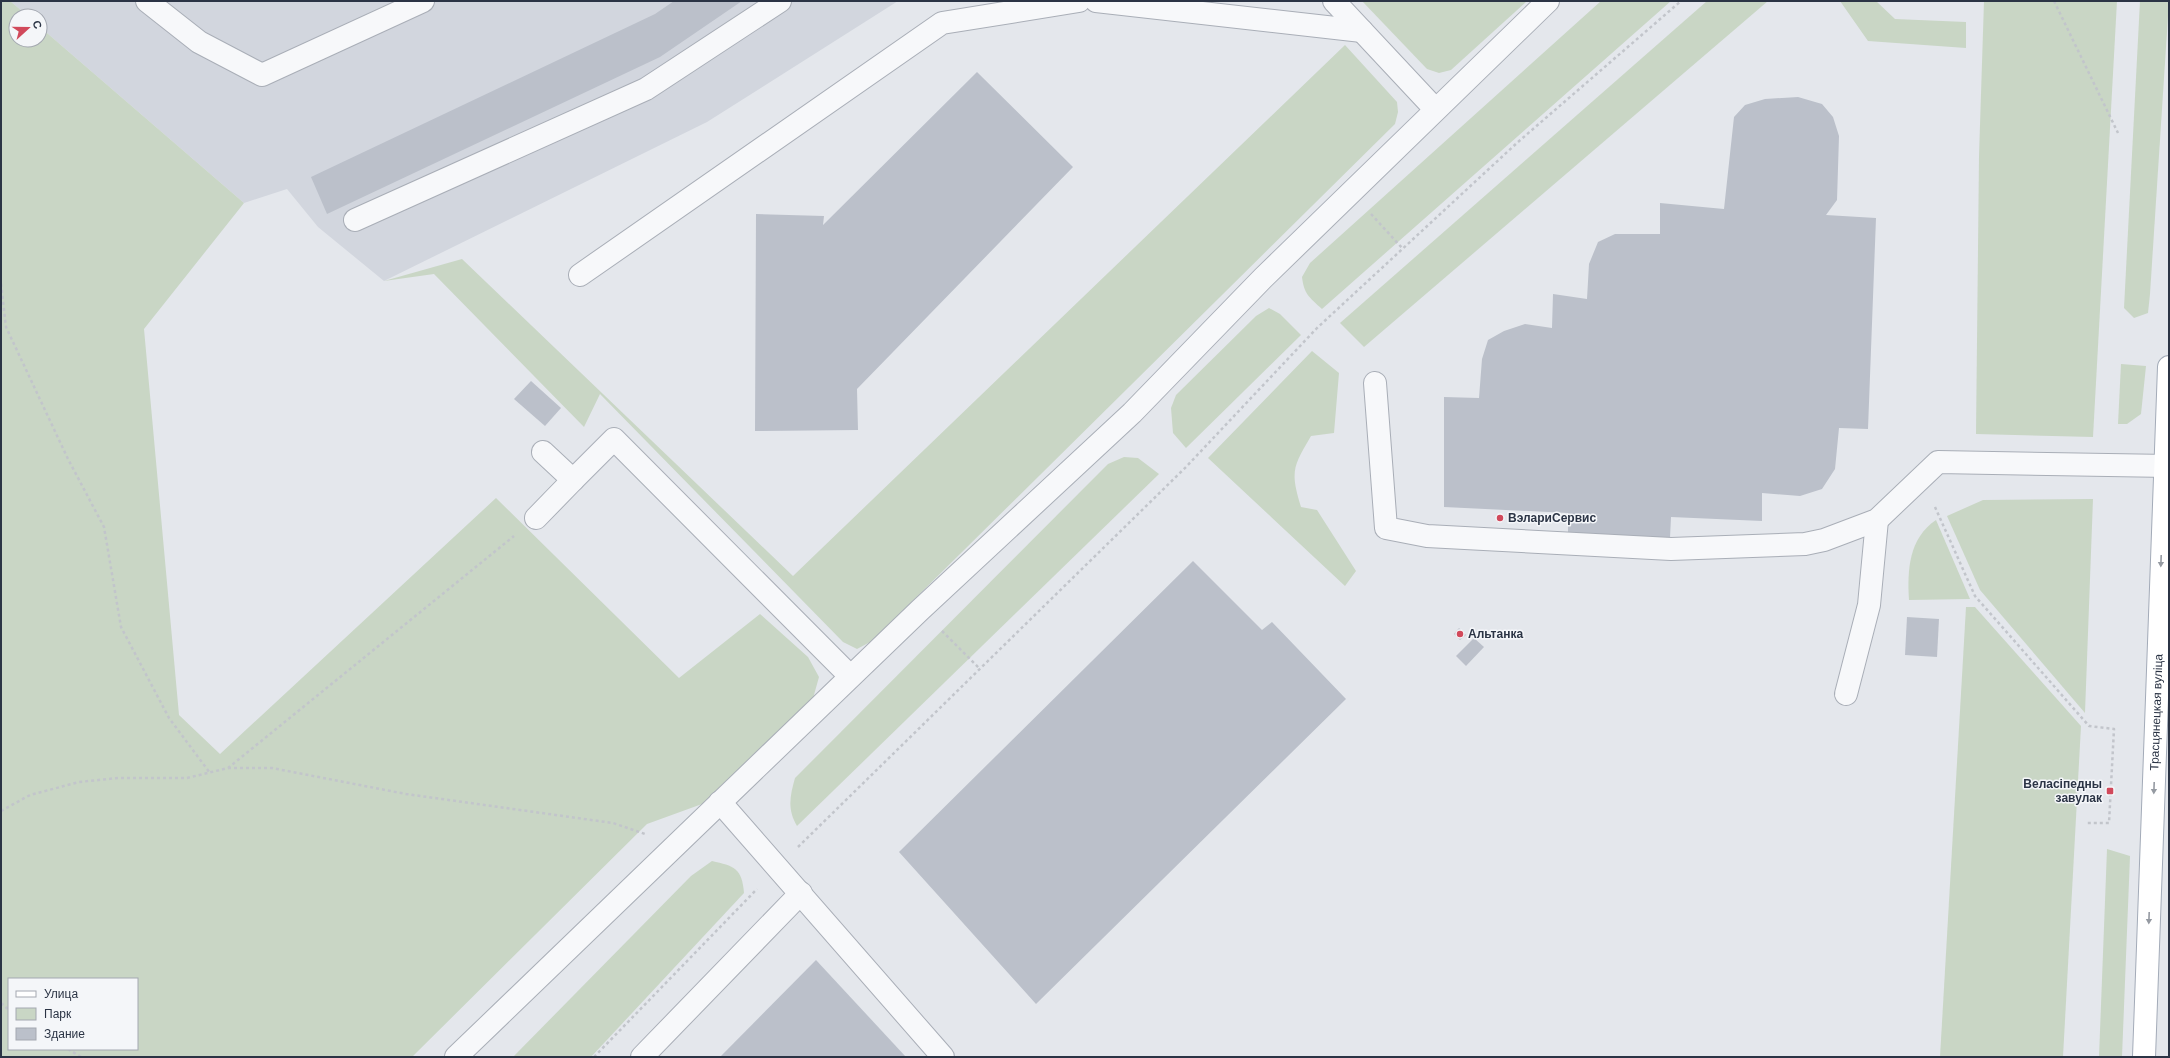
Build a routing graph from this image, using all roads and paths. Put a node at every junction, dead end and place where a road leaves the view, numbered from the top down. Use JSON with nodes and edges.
{"nodes":[{"id":1,"x":146,"y":1,"type":"edge"},
{"id":2,"x":423,"y":1,"type":"edge"},
{"id":3,"x":780,"y":1,"type":"edge"},
{"id":4,"x":1079,"y":1,"type":"edge"},
{"id":5,"x":1096,"y":1,"type":"edge"},
{"id":6,"x":1334,"y":1,"type":"edge"},
{"id":7,"x":1548,"y":1,"type":"edge"},
{"id":8,"x":1681,"y":1,"type":"edge"},
{"id":9,"x":2054,"y":1,"type":"edge"},
{"id":10,"x":1362,"y":31,"type":"junction"},
{"id":11,"x":1435,"y":109,"type":"junction"},
{"id":12,"x":2118,"y":133,"type":"dead end"},
{"id":13,"x":1350,"y":192,"type":"junction"},
{"id":14,"x":355,"y":220,"type":"dead end"},
{"id":15,"x":1403,"y":249,"type":"junction"},
{"id":16,"x":580,"y":275,"type":"dead end"},
{"id":17,"x":1,"y":284,"type":"edge"},
{"id":18,"x":2169,"y":367,"type":"edge"},
{"id":19,"x":1375,"y":383,"type":"dead end"},
{"id":20,"x":543,"y":452,"type":"dead end"},
{"id":21,"x":2167,"y":466,"type":"edge"},
{"id":22,"x":1921,"y":478,"type":"junction"},
{"id":23,"x":574,"y":480,"type":"junction"},
{"id":24,"x":536,"y":518,"type":"joint"},
{"id":25,"x":1877,"y":520,"type":"junction"},
{"id":26,"x":920,"y":610,"type":"junction"},
{"id":27,"x":980,"y":669,"type":"junction"},
{"id":28,"x":850,"y":676,"type":"junction"},
{"id":29,"x":1846,"y":694,"type":"dead end"},
{"id":30,"x":228,"y":768,"type":"junction"},
{"id":31,"x":210,"y":772,"type":"junction"},
{"id":32,"x":720,"y":802,"type":"junction"},
{"id":33,"x":1,"y":811,"type":"edge"},
{"id":34,"x":2086,"y":823,"type":"dead end"},
{"id":35,"x":676,"y":844,"type":"junction"},
{"id":36,"x":778,"y":866,"type":"junction"},
{"id":37,"x":801,"y":892,"type":"junction"},
{"id":38,"x":70,"y":1050,"type":"edge"},
{"id":39,"x":81,"y":1057,"type":"edge"},
{"id":40,"x":456,"y":1057,"type":"edge"},
{"id":41,"x":594,"y":1057,"type":"edge"},
{"id":42,"x":642,"y":1057,"type":"edge"},
{"id":43,"x":943,"y":1057,"type":"edge"},
{"id":44,"x":2144,"y":1057,"type":"edge"}],
"edges":[{"from":1,"to":2,"type":"street"},
{"from":3,"to":14,"type":"street"},
{"from":4,"to":16,"type":"street"},
{"from":5,"to":10,"type":"street"},
{"from":6,"to":10,"type":"street"},
{"from":7,"to":11,"type":"street"},
{"from":8,"to":15,"type":"path"},
{"from":9,"to":12,"type":"path"},
{"from":10,"to":11,"type":"street"},
{"from":11,"to":13,"type":"street"},
{"from":13,"to":15,"type":"path"},
{"from":13,"to":26,"type":"street"},
{"from":15,"to":27,"type":"path"},
{"from":17,"to":31,"type":"path"},
{"from":18,"to":21,"type":"main road","name":"Трасцянецкая вуліца"},
{"from":19,"to":25,"type":"street"},
{"from":20,"to":23,"type":"street"},
{"from":21,"to":22,"type":"street"},
{"from":21,"to":44,"type":"main road","name":"Трасцянецкая вуліца","one_way":true},
{"from":22,"to":25,"type":"street"},
{"from":22,"to":34,"type":"path"},
{"from":23,"to":24,"type":"street"},
{"from":23,"to":28,"type":"street"},
{"from":24,"to":30,"type":"path"},
{"from":25,"to":29,"type":"street"},
{"from":26,"to":27,"type":"path"},
{"from":26,"to":28,"type":"street"},
{"from":27,"to":36,"type":"path"},
{"from":28,"to":32,"type":"street"},
{"from":30,"to":31,"type":"path"},
{"from":30,"to":35,"type":"path"},
{"from":31,"to":33,"type":"path"},
{"from":32,"to":35,"type":"street"},
{"from":32,"to":36,"type":"street"},
{"from":35,"to":40,"type":"street"},
{"from":36,"to":37,"type":"street"},
{"from":36,"to":41,"type":"path"},
{"from":37,"to":42,"type":"street"},
{"from":37,"to":43,"type":"street"},
{"from":38,"to":39,"type":"path"}]}
